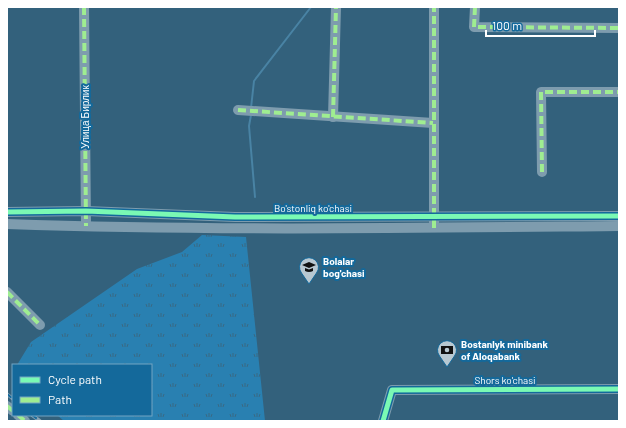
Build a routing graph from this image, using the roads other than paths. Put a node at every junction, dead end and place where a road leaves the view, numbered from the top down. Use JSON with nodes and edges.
{"nodes":[{"id":1,"x":84,"y":7,"type":"edge"},
{"id":2,"x":336,"y":7,"type":"edge"},
{"id":3,"x":434,"y":7,"type":"edge"},
{"id":4,"x":475,"y":7,"type":"edge"},
{"id":5,"x":619,"y":28,"type":"edge"},
{"id":6,"x":619,"y":92,"type":"edge"},
{"id":7,"x":241,"y":110,"type":"dead end"},
{"id":8,"x":333,"y":117,"type":"junction"},
{"id":9,"x":433,"y":122,"type":"junction"},
{"id":10,"x":542,"y":172,"type":"dead end"},
{"id":11,"x":86,"y":211,"type":"junction"},
{"id":12,"x":7,"y":212,"type":"edge"},
{"id":13,"x":619,"y":216,"type":"edge"},
{"id":14,"x":434,"y":217,"type":"junction"},
{"id":15,"x":7,"y":224,"type":"edge"},
{"id":16,"x":86,"y":226,"type":"junction"},
{"id":17,"x":619,"y":226,"type":"edge"},
{"id":18,"x":434,"y":228,"type":"junction"},
{"id":19,"x":7,"y":292,"type":"edge"},
{"id":20,"x":40,"y":325,"type":"dead end"},
{"id":21,"x":619,"y":389,"type":"edge"},
{"id":22,"x":383,"y":421,"type":"edge"}],
"edges":[{"from":1,"to":11,"type":"street","name":"Улица Бирлик"},
{"from":2,"to":8,"type":"street"},
{"from":3,"to":9,"type":"street"},
{"from":4,"to":5,"type":"street"},
{"from":6,"to":10,"type":"street"},
{"from":7,"to":8,"type":"street"},
{"from":8,"to":9,"type":"street"},
{"from":9,"to":14,"type":"street"},
{"from":11,"to":12,"type":"street","name":"Bo'stonliq ko'chasi"},
{"from":11,"to":14,"type":"street","name":"Bo'stonliq ko'chasi"},
{"from":11,"to":16,"type":"street","name":"Улица Бирлик"},
{"from":13,"to":14,"type":"street","name":"Bo'stonliq ko'chasi"},
{"from":14,"to":18,"type":"street"},
{"from":15,"to":16,"type":"street","name":"Bo'stonliq ko'chasi"},
{"from":16,"to":18,"type":"street","name":"Bo'stonliq ko'chasi"},
{"from":17,"to":18,"type":"street","name":"Bo'stonliq ko'chasi"},
{"from":19,"to":20,"type":"street"},
{"from":21,"to":22,"type":"street","name":"Shors ko'chasi"}]}
